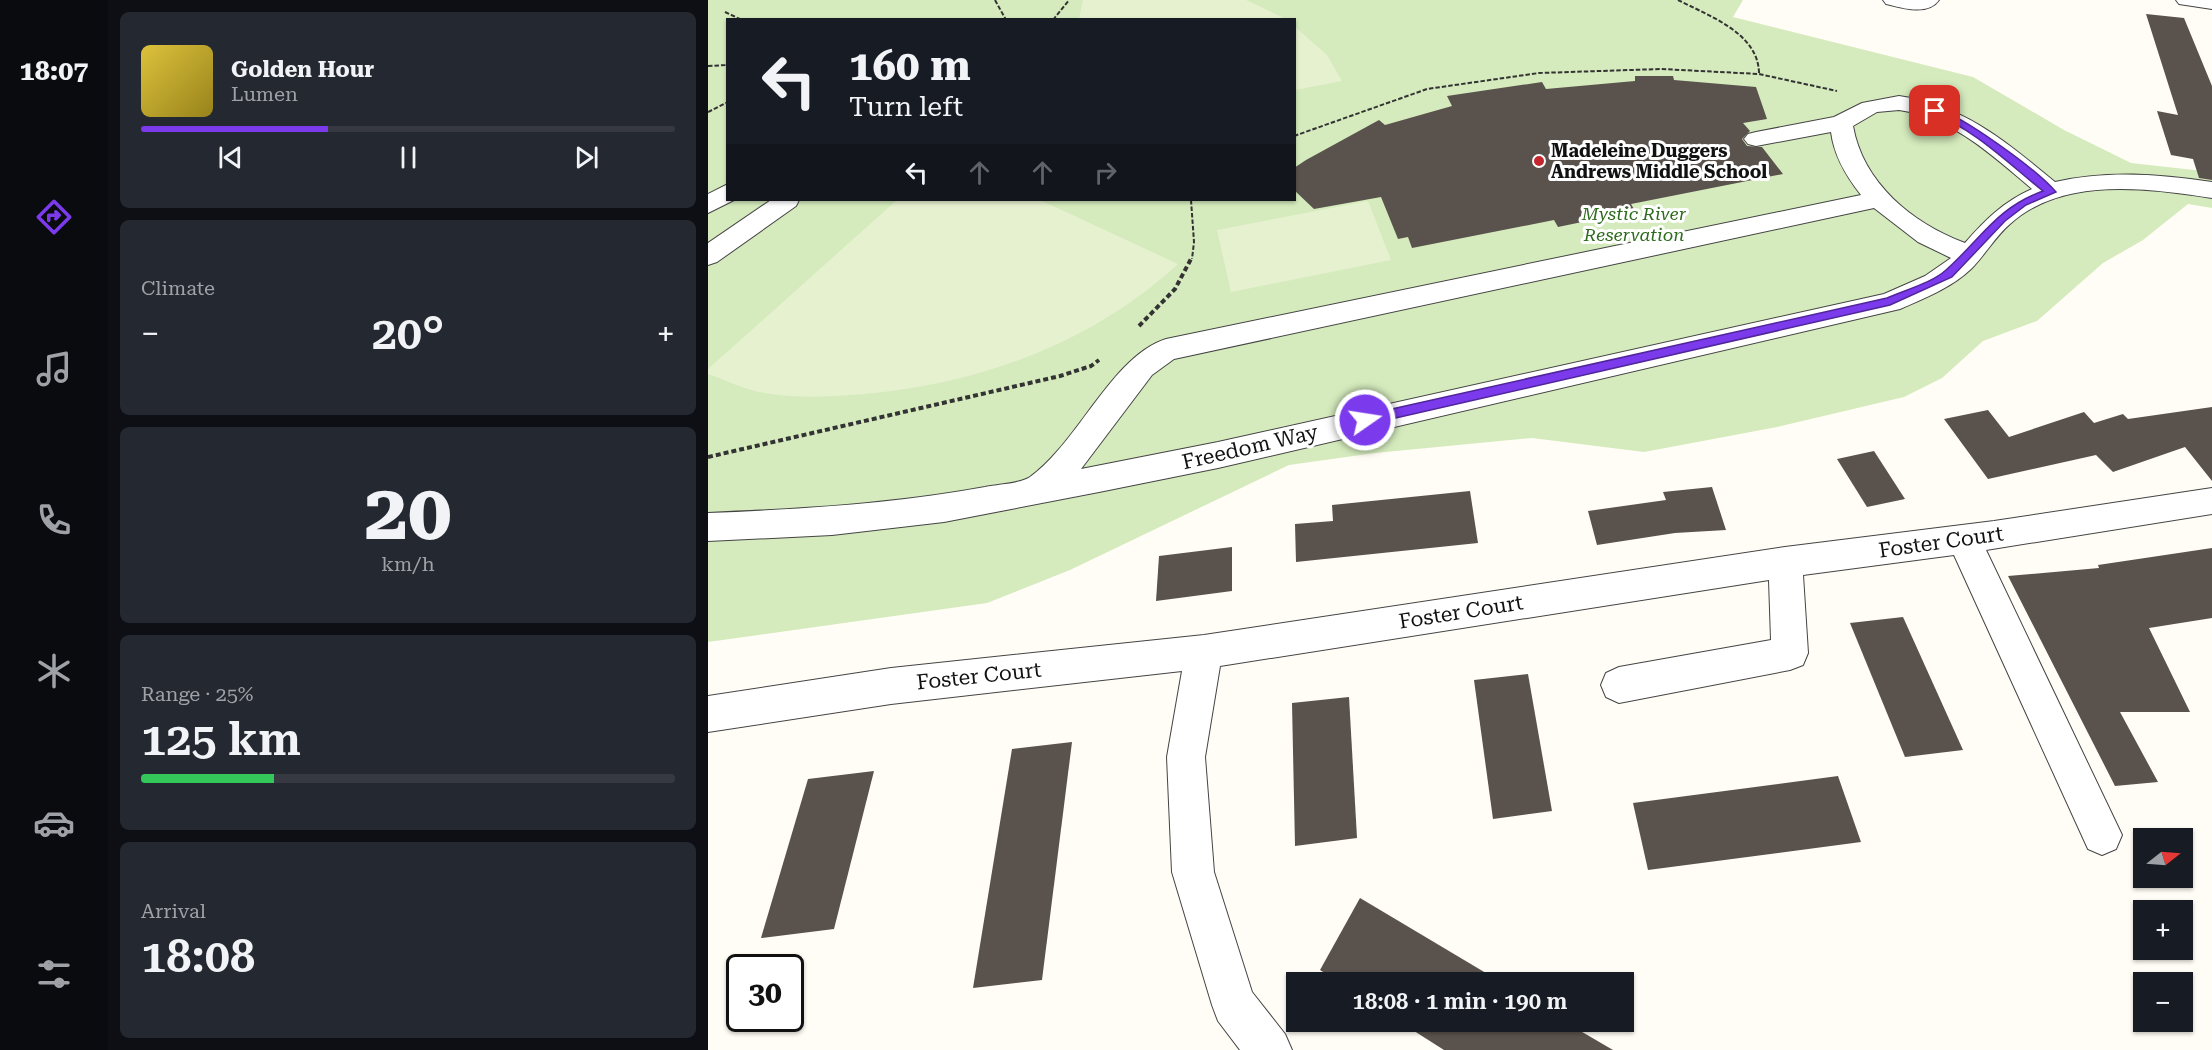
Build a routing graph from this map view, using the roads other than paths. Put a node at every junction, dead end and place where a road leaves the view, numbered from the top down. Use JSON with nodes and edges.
{"nodes":[{"id":1,"x":1893,"y":0,"type":"edge"},
{"id":2,"x":1929,"y":0,"type":"edge"},
{"id":3,"x":2186,"y":0,"type":"edge"},
{"id":4,"x":2212,"y":3,"type":"edge"},
{"id":5,"x":1841,"y":123,"type":"junction"},
{"id":6,"x":1756,"y":139,"type":"dead end"},
{"id":7,"x":2212,"y":190,"type":"edge"},
{"id":8,"x":2051,"y":192,"type":"junction"},
{"id":9,"x":726,"y":193,"type":"edge"},
{"id":10,"x":1879,"y":199,"type":"junction"},
{"id":11,"x":786,"y":201,"type":"edge"},
{"id":12,"x":708,"y":206,"type":"edge"},
{"id":13,"x":1969,"y":255,"type":"junction"},
{"id":14,"x":708,"y":256,"type":"edge"},
{"id":15,"x":1038,"y":489,"type":"junction"},
{"id":16,"x":2212,"y":501,"type":"edge"},
{"id":17,"x":708,"y":527,"type":"edge"},
{"id":18,"x":1964,"y":539,"type":"junction"},
{"id":19,"x":1785,"y":562,"type":"junction"},
{"id":20,"x":1204,"y":652,"type":"junction"},
{"id":21,"x":1619,"y":685,"type":"dead end"},
{"id":22,"x":708,"y":714,"type":"edge"},
{"id":23,"x":2102,"y":835,"type":"dead end"},
{"id":24,"x":1269,"y":1050,"type":"edge"}],
"edges":[{"from":1,"to":2,"type":"street"},
{"from":3,"to":4,"type":"street"},
{"from":5,"to":6,"type":"street"},
{"from":5,"to":8,"type":"street"},
{"from":5,"to":10,"type":"street"},
{"from":7,"to":8,"type":"street","name":"Freedom Way"},
{"from":8,"to":13,"type":"street","name":"Freedom Way"},
{"from":9,"to":12,"type":"street"},
{"from":10,"to":13,"type":"street"},
{"from":10,"to":15,"type":"street"},
{"from":11,"to":14,"type":"street"},
{"from":13,"to":15,"type":"street","name":"Freedom Way"},
{"from":15,"to":17,"type":"street","name":"Freedom Way"},
{"from":16,"to":18,"type":"street","name":"Foster Court"},
{"from":18,"to":19,"type":"street","name":"Foster Court"},
{"from":18,"to":23,"type":"street"},
{"from":19,"to":20,"type":"street","name":"Foster Court"},
{"from":19,"to":21,"type":"street"},
{"from":20,"to":22,"type":"street","name":"Foster Court"},
{"from":20,"to":24,"type":"street"}]}
